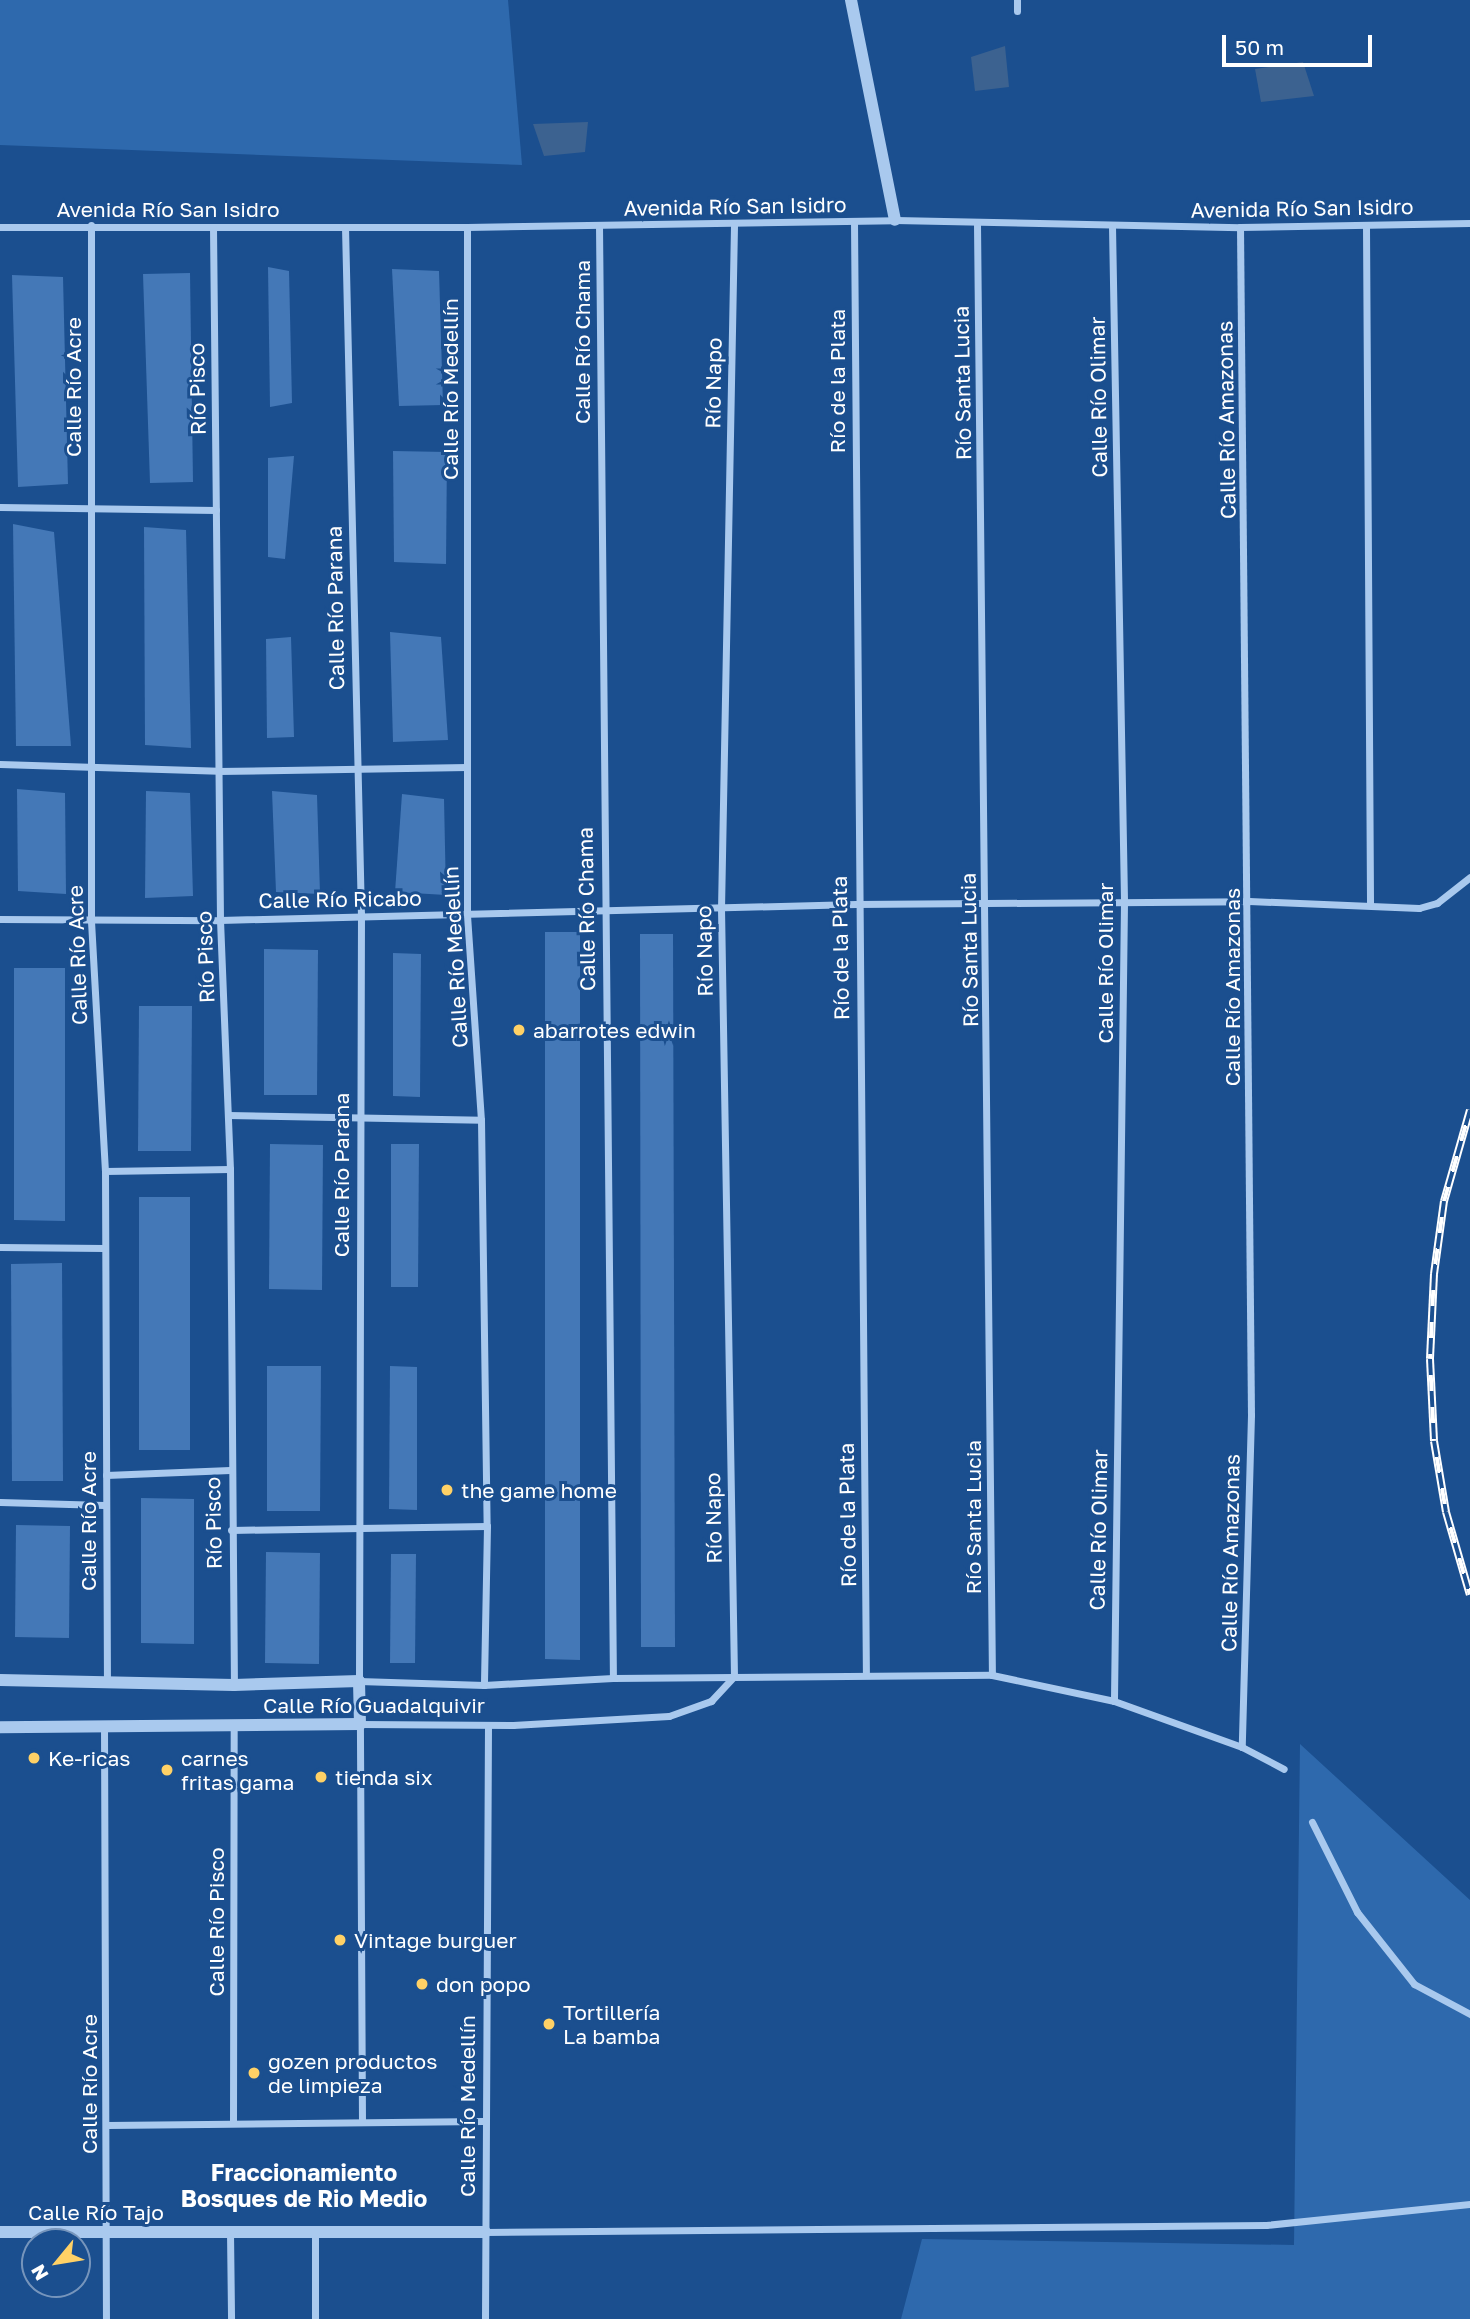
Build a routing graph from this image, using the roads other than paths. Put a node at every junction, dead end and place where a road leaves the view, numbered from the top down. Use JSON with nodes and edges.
{"nodes":[{"id":1,"x":851,"y":0,"type":"edge"},
{"id":2,"x":1017,"y":0,"type":"edge"},
{"id":3,"x":1017,"y":11,"type":"dead end"},
{"id":4,"x":895,"y":220,"type":"junction"},
{"id":5,"x":854,"y":222,"type":"junction"},
{"id":6,"x":1470,"y":223,"type":"edge"},
{"id":7,"x":977,"y":224,"type":"junction"},
{"id":8,"x":91,"y":225,"type":"junction"},
{"id":9,"x":599,"y":225,"type":"junction"},
{"id":10,"x":734,"y":225,"type":"junction"},
{"id":11,"x":1112,"y":226,"type":"junction"},
{"id":12,"x":1366,"y":226,"type":"junction"},
{"id":13,"x":0,"y":227,"type":"edge"},
{"id":14,"x":213,"y":227,"type":"junction"},
{"id":15,"x":1240,"y":227,"type":"junction"},
{"id":16,"x":345,"y":228,"type":"junction"},
{"id":17,"x":467,"y":228,"type":"junction"},
{"id":18,"x":91,"y":506,"type":"junction"},
{"id":19,"x":0,"y":507,"type":"edge"},
{"id":20,"x":216,"y":510,"type":"junction"},
{"id":21,"x":0,"y":764,"type":"edge"},
{"id":22,"x":92,"y":767,"type":"junction"},
{"id":23,"x":467,"y":767,"type":"junction"},
{"id":24,"x":218,"y":771,"type":"junction"},
{"id":25,"x":358,"y":771,"type":"junction"},
{"id":26,"x":1470,"y":877,"type":"edge"},
{"id":27,"x":1250,"y":901,"type":"junction"},
{"id":28,"x":986,"y":903,"type":"junction"},
{"id":29,"x":1124,"y":903,"type":"junction"},
{"id":30,"x":856,"y":904,"type":"junction"},
{"id":31,"x":1370,"y":904,"type":"junction"},
{"id":32,"x":721,"y":909,"type":"junction"},
{"id":33,"x":603,"y":910,"type":"junction"},
{"id":34,"x":361,"y":914,"type":"junction"},
{"id":35,"x":467,"y":915,"type":"junction"},
{"id":36,"x":0,"y":919,"type":"edge"},
{"id":37,"x":220,"y":920,"type":"junction"},
{"id":38,"x":91,"y":921,"type":"junction"},
{"id":39,"x":228,"y":1115,"type":"junction"},
{"id":40,"x":481,"y":1120,"type":"junction"},
{"id":41,"x":360,"y":1121,"type":"junction"},
{"id":42,"x":230,"y":1169,"type":"junction"},
{"id":43,"x":105,"y":1171,"type":"junction"},
{"id":44,"x":0,"y":1247,"type":"edge"},
{"id":45,"x":104,"y":1248,"type":"junction"},
{"id":46,"x":230,"y":1469,"type":"junction"},
{"id":47,"x":106,"y":1475,"type":"junction"},
{"id":48,"x":0,"y":1502,"type":"edge"},
{"id":49,"x":104,"y":1504,"type":"junction"},
{"id":50,"x":487,"y":1527,"type":"junction"},
{"id":51,"x":362,"y":1528,"type":"junction"},
{"id":52,"x":230,"y":1530,"type":"junction"},
{"id":53,"x":866,"y":1674,"type":"junction"},
{"id":54,"x":992,"y":1675,"type":"junction"},
{"id":55,"x":734,"y":1676,"type":"junction"},
{"id":56,"x":612,"y":1678,"type":"junction"},
{"id":57,"x":0,"y":1680,"type":"edge"},
{"id":58,"x":359,"y":1681,"type":"junction"},
{"id":59,"x":107,"y":1683,"type":"junction"},
{"id":60,"x":234,"y":1685,"type":"junction"},
{"id":61,"x":484,"y":1685,"type":"junction"},
{"id":62,"x":1114,"y":1701,"type":"junction"},
{"id":63,"x":234,"y":1723,"type":"junction"},
{"id":64,"x":104,"y":1724,"type":"junction"},
{"id":65,"x":360,"y":1724,"type":"junction"},
{"id":66,"x":488,"y":1725,"type":"junction"},
{"id":67,"x":0,"y":1727,"type":"edge"},
{"id":68,"x":1242,"y":1746,"type":"junction"},
{"id":69,"x":1284,"y":1769,"type":"dead end"},
{"id":70,"x":1312,"y":1822,"type":"dead end"},
{"id":71,"x":1470,"y":2014,"type":"edge"},
{"id":72,"x":483,"y":2121,"type":"junction"},
{"id":73,"x":233,"y":2122,"type":"junction"},
{"id":74,"x":362,"y":2122,"type":"junction"},
{"id":75,"x":107,"y":2125,"type":"junction"},
{"id":76,"x":1470,"y":2204,"type":"edge"},
{"id":77,"x":107,"y":2230,"type":"junction"},
{"id":78,"x":0,"y":2232,"type":"edge"},
{"id":79,"x":230,"y":2232,"type":"junction"},
{"id":80,"x":485,"y":2232,"type":"junction"},
{"id":81,"x":315,"y":2233,"type":"junction"},
{"id":82,"x":106,"y":2319,"type":"edge"},
{"id":83,"x":231,"y":2319,"type":"edge"},
{"id":84,"x":315,"y":2319,"type":"edge"},
{"id":85,"x":485,"y":2319,"type":"edge"}],
"edges":[{"from":1,"to":4,"type":"street"},
{"from":2,"to":3,"type":"street"},
{"from":4,"to":5,"type":"street","name":"Avenida Río San Isidro"},
{"from":4,"to":7,"type":"street","name":"Avenida Río San Isidro"},
{"from":5,"to":10,"type":"street","name":"Avenida Río San Isidro"},
{"from":5,"to":30,"type":"street","name":"Río de la Plata"},
{"from":6,"to":12,"type":"street","name":"Avenida Río San Isidro"},
{"from":7,"to":11,"type":"street","name":"Avenida Río San Isidro"},
{"from":7,"to":28,"type":"street","name":"Río Santa Lucia"},
{"from":8,"to":13,"type":"street","name":"Avenida Río San Isidro"},
{"from":8,"to":14,"type":"street","name":"Avenida Río San Isidro"},
{"from":8,"to":18,"type":"street","name":"Calle Río Acre"},
{"from":9,"to":10,"type":"street","name":"Avenida Río San Isidro"},
{"from":9,"to":17,"type":"street","name":"Avenida Río San Isidro"},
{"from":9,"to":33,"type":"street","name":"Calle Río Chama"},
{"from":10,"to":32,"type":"street","name":"Río Napo"},
{"from":11,"to":15,"type":"street","name":"Avenida Río San Isidro"},
{"from":11,"to":29,"type":"street","name":"Calle Río Olimar"},
{"from":12,"to":15,"type":"street","name":"Avenida Río San Isidro"},
{"from":12,"to":31,"type":"street"},
{"from":14,"to":16,"type":"street","name":"Avenida Río San Isidro"},
{"from":14,"to":20,"type":"street","name":"Río Pisco"},
{"from":15,"to":27,"type":"street","name":"Calle Río Amazonas"},
{"from":16,"to":17,"type":"street","name":"Avenida Río San Isidro"},
{"from":16,"to":25,"type":"street","name":"Calle Río Parana"},
{"from":17,"to":23,"type":"street","name":"Calle Río Medellín"},
{"from":18,"to":19,"type":"street"},
{"from":18,"to":20,"type":"street"},
{"from":18,"to":22,"type":"street","name":"Calle Río Acre"},
{"from":20,"to":24,"type":"street","name":"Río Pisco"},
{"from":21,"to":22,"type":"street"},
{"from":22,"to":24,"type":"street"},
{"from":22,"to":38,"type":"street","name":"Calle Río Acre"},
{"from":23,"to":25,"type":"street"},
{"from":23,"to":35,"type":"street","name":"Calle Río Medellín"},
{"from":24,"to":25,"type":"street"},
{"from":24,"to":37,"type":"street","name":"Río Pisco"},
{"from":25,"to":34,"type":"street","name":"Calle Río Parana"},
{"from":26,"to":31,"type":"street","name":"Calle Río Ricabo"},
{"from":27,"to":29,"type":"street","name":"Calle Río Ricabo"},
{"from":27,"to":31,"type":"street","name":"Calle Río Ricabo"},
{"from":27,"to":68,"type":"street","name":"Calle Río Amazonas"},
{"from":28,"to":29,"type":"street","name":"Calle Río Ricabo"},
{"from":28,"to":30,"type":"street","name":"Calle Río Ricabo"},
{"from":28,"to":54,"type":"street","name":"Río Santa Lucia"},
{"from":29,"to":62,"type":"street","name":"Calle Río Olimar"},
{"from":30,"to":32,"type":"street","name":"Calle Río Ricabo"},
{"from":30,"to":53,"type":"street","name":"Río de la Plata"},
{"from":32,"to":33,"type":"street","name":"Calle Río Ricabo"},
{"from":32,"to":55,"type":"street","name":"Río Napo"},
{"from":33,"to":35,"type":"street","name":"Calle Río Ricabo"},
{"from":33,"to":56,"type":"street","name":"Calle Río Chama"},
{"from":34,"to":35,"type":"street","name":"Calle Río Ricabo"},
{"from":34,"to":37,"type":"street","name":"Calle Río Ricabo"},
{"from":34,"to":41,"type":"street","name":"Calle Río Parana"},
{"from":35,"to":40,"type":"street","name":"Calle Río Medellín"},
{"from":36,"to":38,"type":"street","name":"Calle Río Ricabo"},
{"from":37,"to":38,"type":"street","name":"Calle Río Ricabo"},
{"from":37,"to":39,"type":"street","name":"Río Pisco"},
{"from":38,"to":43,"type":"street","name":"Calle Río Acre"},
{"from":39,"to":41,"type":"street"},
{"from":39,"to":42,"type":"street","name":"Río Pisco"},
{"from":40,"to":41,"type":"street"},
{"from":40,"to":50,"type":"street","name":"Calle Río Medellín"},
{"from":41,"to":51,"type":"street","name":"Calle Río Parana"},
{"from":42,"to":43,"type":"street"},
{"from":42,"to":46,"type":"street","name":"Río Pisco"},
{"from":43,"to":45,"type":"street","name":"Calle Río Acre"},
{"from":44,"to":45,"type":"street"},
{"from":45,"to":47,"type":"street","name":"Calle Río Acre"},
{"from":46,"to":47,"type":"street"},
{"from":46,"to":52,"type":"street","name":"Río Pisco"},
{"from":47,"to":49,"type":"street","name":"Calle Río Acre"},
{"from":48,"to":49,"type":"street"},
{"from":49,"to":59,"type":"street","name":"Calle Río Acre"},
{"from":50,"to":51,"type":"street"},
{"from":50,"to":61,"type":"street","name":"Calle Río Medellín"},
{"from":51,"to":52,"type":"street"},
{"from":51,"to":58,"type":"street","name":"Calle Río Parana"},
{"from":52,"to":60,"type":"street","name":"Río Pisco"},
{"from":53,"to":54,"type":"street","name":"Calle Río Guadalquivir"},
{"from":53,"to":55,"type":"street","name":"Calle Río Guadalquivir"},
{"from":54,"to":62,"type":"street","name":"Calle Río Guadalquivir"},
{"from":55,"to":56,"type":"street","name":"Calle Río Guadalquivir"},
{"from":55,"to":66,"type":"street","name":"Calle Río Guadalquivir"},
{"from":56,"to":61,"type":"street","name":"Calle Río Guadalquivir"},
{"from":57,"to":59,"type":"street","name":"Calle Río Guadalquivir"},
{"from":58,"to":60,"type":"street","name":"Calle Río Guadalquivir"},
{"from":58,"to":61,"type":"street","name":"Calle Río Guadalquivir"},
{"from":58,"to":65,"type":"street","name":"Calle Río Parana"},
{"from":59,"to":60,"type":"street","name":"Calle Río Guadalquivir"},
{"from":62,"to":68,"type":"street","name":"Calle Río Guadalquivir"},
{"from":63,"to":64,"type":"street","name":"Calle Río Guadalquivir"},
{"from":63,"to":65,"type":"street","name":"Calle Río Guadalquivir"},
{"from":63,"to":73,"type":"street","name":"Calle Río Pisco"},
{"from":64,"to":67,"type":"street","name":"Calle Río Guadalquivir"},
{"from":64,"to":75,"type":"street","name":"Calle Río Acre"},
{"from":65,"to":66,"type":"street","name":"Calle Río Guadalquivir"},
{"from":65,"to":74,"type":"street","name":"Calle Río Parana"},
{"from":66,"to":72,"type":"street","name":"Calle Río Medellín"},
{"from":68,"to":69,"type":"street","name":"Calle Río Guadalquivir"},
{"from":70,"to":71,"type":"street"},
{"from":72,"to":74,"type":"street"},
{"from":72,"to":80,"type":"street","name":"Calle Río Medellín"},
{"from":73,"to":74,"type":"street"},
{"from":73,"to":75,"type":"street"},
{"from":75,"to":77,"type":"street","name":"Calle Río Acre"},
{"from":76,"to":80,"type":"street"},
{"from":77,"to":78,"type":"street","name":"Calle Río Tajo"},
{"from":77,"to":79,"type":"street","name":"Calle Río Tajo"},
{"from":77,"to":82,"type":"street","name":"Calle Río Acre"},
{"from":79,"to":81,"type":"street","name":"Calle Río Tajo"},
{"from":79,"to":83,"type":"street"},
{"from":80,"to":81,"type":"street","name":"Calle Río Tajo"},
{"from":80,"to":85,"type":"street","name":"Calle Río Medellín"},
{"from":81,"to":84,"type":"street"}]}
